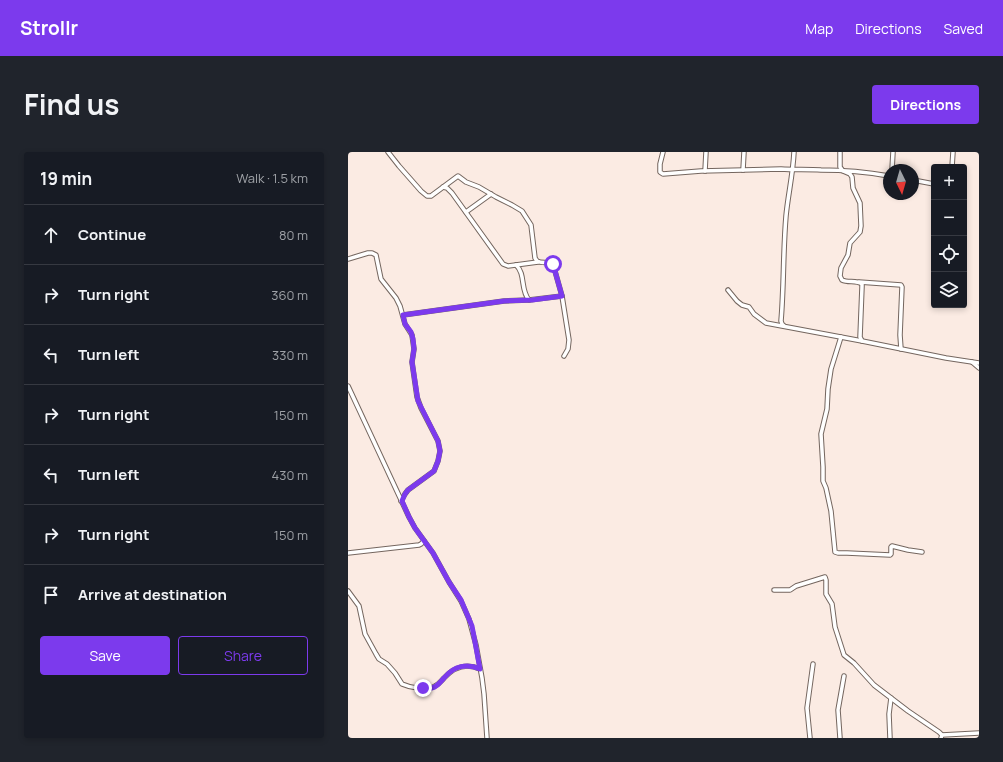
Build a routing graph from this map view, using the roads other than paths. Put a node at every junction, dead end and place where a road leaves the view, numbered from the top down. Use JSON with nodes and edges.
{"nodes":[{"id":1,"x":388,"y":152,"type":"edge"},
{"id":2,"x":663,"y":152,"type":"edge"},
{"id":3,"x":706,"y":152,"type":"edge"},
{"id":4,"x":744,"y":152,"type":"edge"},
{"id":5,"x":794,"y":152,"type":"edge"},
{"id":6,"x":840,"y":152,"type":"edge"},
{"id":7,"x":893,"y":152,"type":"edge"},
{"id":8,"x":953,"y":152,"type":"edge"},
{"id":9,"x":892,"y":164,"type":"edge"},
{"id":10,"x":952,"y":164,"type":"edge"},
{"id":11,"x":743,"y":170,"type":"junction"},
{"id":12,"x":792,"y":170,"type":"junction"},
{"id":13,"x":705,"y":171,"type":"junction"},
{"id":14,"x":843,"y":171,"type":"junction"},
{"id":15,"x":883,"y":175,"type":"edge"},
{"id":16,"x":919,"y":181,"type":"edge"},
{"id":17,"x":931,"y":183,"type":"edge"},
{"id":18,"x":443,"y":187,"type":"junction"},
{"id":19,"x":491,"y":194,"type":"junction"},
{"id":20,"x":466,"y":212,"type":"junction"},
{"id":21,"x":348,"y":259,"type":"edge"},
{"id":22,"x":538,"y":262,"type":"junction"},
{"id":23,"x":516,"y":265,"type":"junction"},
{"id":24,"x":859,"y":282,"type":"junction"},
{"id":25,"x":728,"y":290,"type":"dead end"},
{"id":26,"x":562,"y":296,"type":"junction"},
{"id":27,"x":530,"y":300,"type":"junction"},
{"id":28,"x":403,"y":315,"type":"junction"},
{"id":29,"x":785,"y":327,"type":"junction"},
{"id":30,"x":841,"y":337,"type":"junction"},
{"id":31,"x":862,"y":341,"type":"junction"},
{"id":32,"x":902,"y":349,"type":"junction"},
{"id":33,"x":564,"y":356,"type":"dead end"},
{"id":34,"x":972,"y":362,"type":"junction"},
{"id":35,"x":979,"y":363,"type":"edge"},
{"id":36,"x":979,"y":368,"type":"edge"},
{"id":37,"x":348,"y":386,"type":"edge"},
{"id":38,"x":402,"y":501,"type":"junction"},
{"id":39,"x":424,"y":541,"type":"junction"},
{"id":40,"x":348,"y":552,"type":"edge"},
{"id":41,"x":922,"y":552,"type":"dead end"},
{"id":42,"x":774,"y":590,"type":"dead end"},
{"id":43,"x":348,"y":591,"type":"edge"},
{"id":44,"x":813,"y":664,"type":"dead end"},
{"id":45,"x":480,"y":669,"type":"junction"},
{"id":46,"x":844,"y":676,"type":"dead end"},
{"id":47,"x":891,"y":698,"type":"junction"},
{"id":48,"x":979,"y":733,"type":"edge"},
{"id":49,"x":941,"y":737,"type":"edge"},
{"id":50,"x":487,"y":738,"type":"edge"},
{"id":51,"x":810,"y":738,"type":"edge"},
{"id":52,"x":840,"y":738,"type":"edge"},
{"id":53,"x":890,"y":738,"type":"edge"}],
"edges":[{"from":1,"to":18,"type":"street"},
{"from":2,"to":13,"type":"street"},
{"from":3,"to":13,"type":"street"},
{"from":4,"to":11,"type":"street"},
{"from":5,"to":12,"type":"street"},
{"from":6,"to":14,"type":"street"},
{"from":7,"to":9,"type":"street"},
{"from":8,"to":10,"type":"street"},
{"from":11,"to":12,"type":"street"},
{"from":11,"to":13,"type":"street"},
{"from":12,"to":14,"type":"street"},
{"from":12,"to":29,"type":"street"},
{"from":14,"to":15,"type":"street"},
{"from":14,"to":24,"type":"street"},
{"from":16,"to":17,"type":"street"},
{"from":18,"to":19,"type":"street"},
{"from":18,"to":20,"type":"street"},
{"from":19,"to":20,"type":"street"},
{"from":19,"to":22,"type":"street"},
{"from":20,"to":23,"type":"street"},
{"from":21,"to":28,"type":"street"},
{"from":22,"to":23,"type":"street"},
{"from":22,"to":26,"type":"street"},
{"from":23,"to":27,"type":"street"},
{"from":24,"to":31,"type":"street"},
{"from":24,"to":32,"type":"street"},
{"from":25,"to":29,"type":"street"},
{"from":26,"to":27,"type":"street"},
{"from":26,"to":33,"type":"street"},
{"from":27,"to":28,"type":"street"},
{"from":28,"to":38,"type":"street"},
{"from":29,"to":30,"type":"street"},
{"from":30,"to":31,"type":"street"},
{"from":30,"to":41,"type":"street"},
{"from":31,"to":32,"type":"street"},
{"from":32,"to":34,"type":"street"},
{"from":34,"to":35,"type":"street"},
{"from":34,"to":36,"type":"street"},
{"from":37,"to":38,"type":"street"},
{"from":38,"to":39,"type":"street"},
{"from":39,"to":40,"type":"street"},
{"from":39,"to":45,"type":"street"},
{"from":42,"to":47,"type":"street"},
{"from":43,"to":45,"type":"street"},
{"from":44,"to":51,"type":"street"},
{"from":45,"to":50,"type":"street"},
{"from":46,"to":52,"type":"street"},
{"from":47,"to":49,"type":"street"},
{"from":47,"to":53,"type":"street"},
{"from":48,"to":49,"type":"street"}]}
